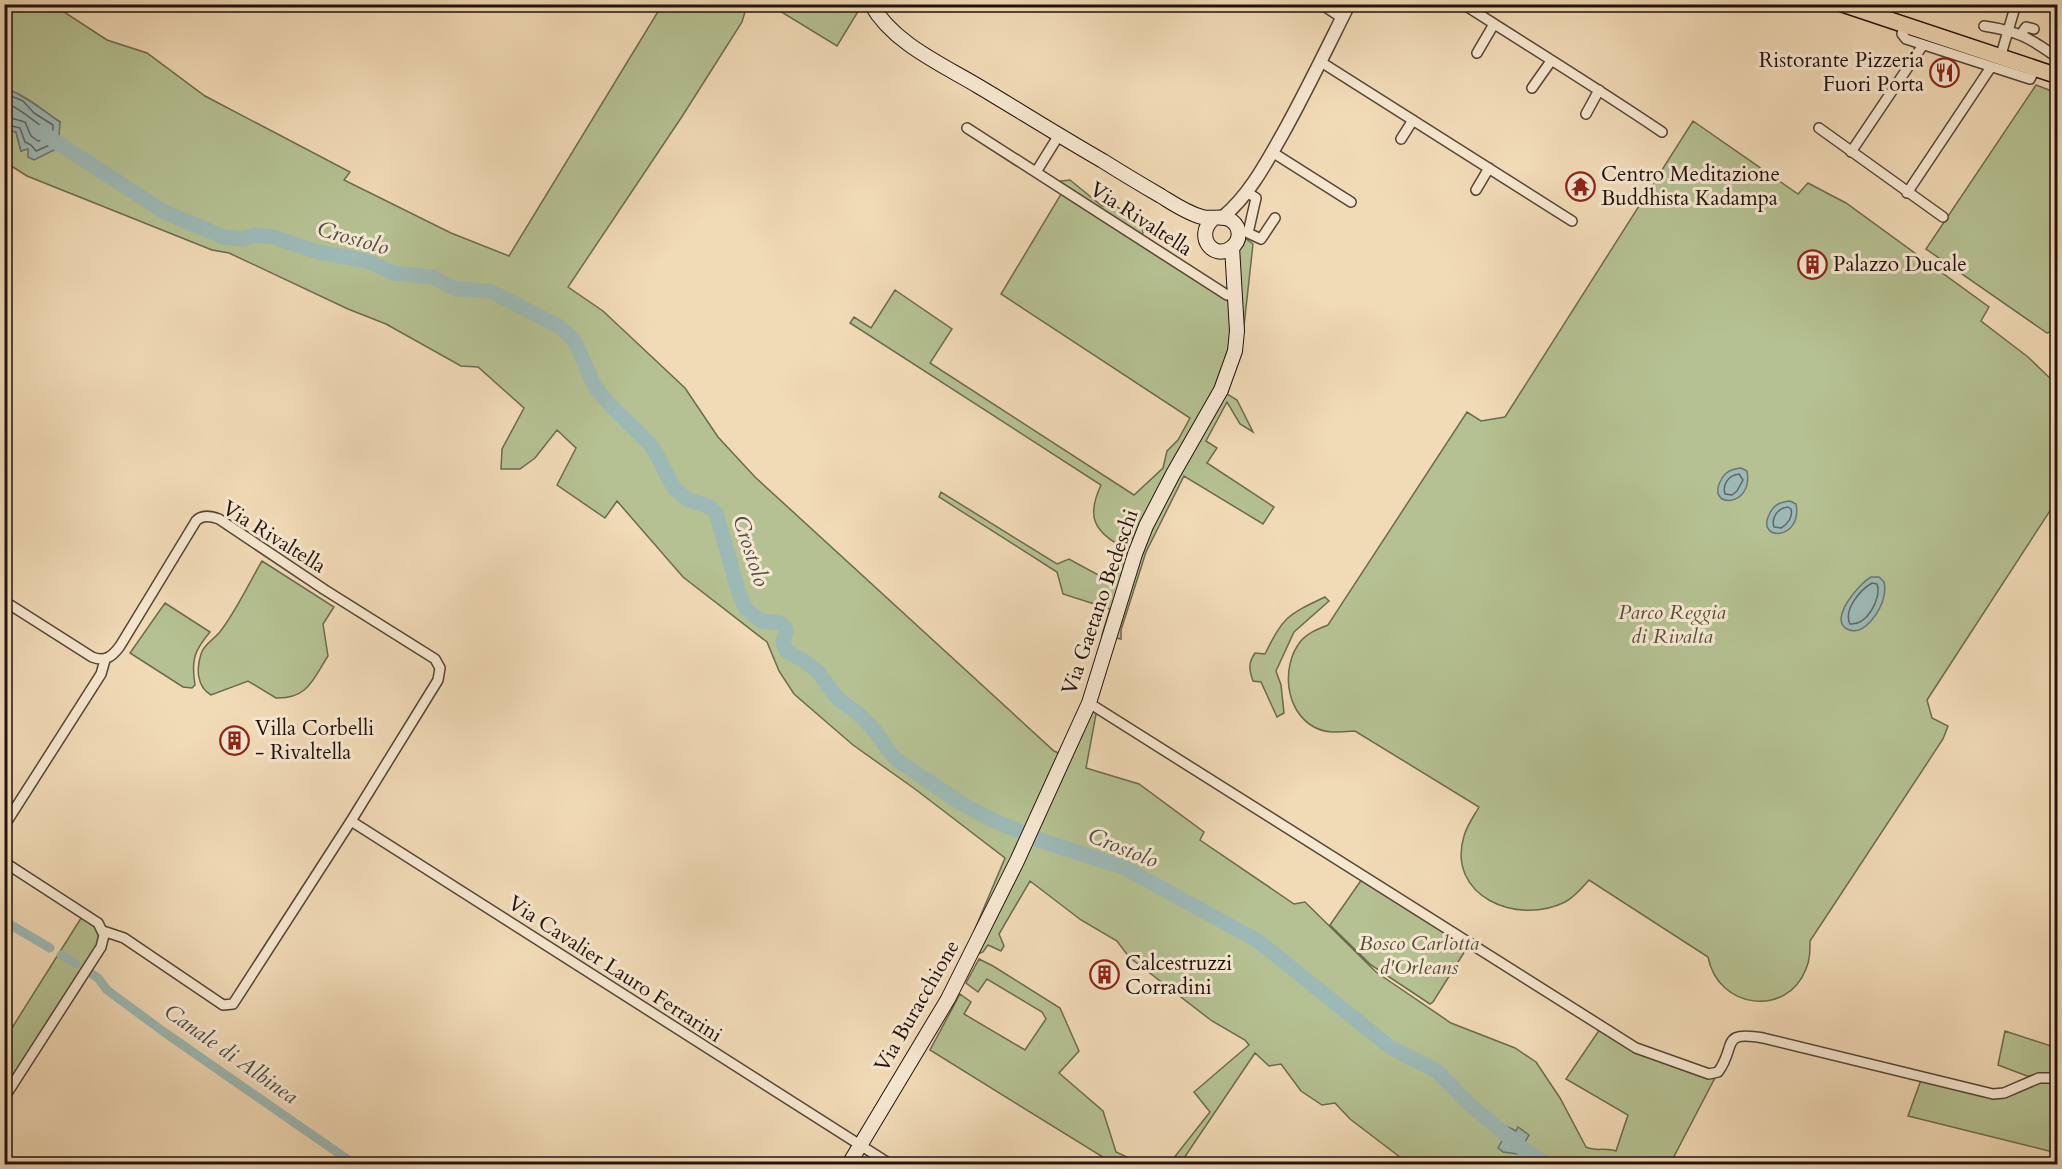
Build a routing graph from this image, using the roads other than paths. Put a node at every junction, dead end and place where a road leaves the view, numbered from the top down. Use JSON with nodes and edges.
{"nodes":[{"id":1,"x":871,"y":4,"type":"edge"},
{"id":2,"x":1321,"y":4,"type":"edge"},
{"id":3,"x":1349,"y":4,"type":"edge"},
{"id":4,"x":1463,"y":4,"type":"edge"},
{"id":5,"x":1842,"y":4,"type":"edge"},
{"id":6,"x":2016,"y":4,"type":"edge"},
{"id":7,"x":1859,"y":8,"type":"edge"},
{"id":8,"x":1342,"y":18,"type":"junction"},
{"id":9,"x":1494,"y":24,"type":"junction"},
{"id":10,"x":1904,"y":24,"type":"junction"},
{"id":11,"x":1984,"y":26,"type":"dead end"},
{"id":12,"x":2034,"y":29,"type":"dead end"},
{"id":13,"x":2009,"y":30,"type":"junction"},
{"id":14,"x":2021,"y":34,"type":"junction"},
{"id":15,"x":1923,"y":45,"type":"junction"},
{"id":16,"x":1477,"y":52,"type":"dead end"},
{"id":17,"x":2058,"y":58,"type":"edge"},
{"id":18,"x":1551,"y":60,"type":"junction"},
{"id":19,"x":1321,"y":62,"type":"junction"},
{"id":20,"x":1996,"y":62,"type":"junction"},
{"id":21,"x":2058,"y":76,"type":"edge"},
{"id":22,"x":1532,"y":88,"type":"dead end"},
{"id":23,"x":1599,"y":90,"type":"junction"},
{"id":24,"x":1586,"y":114,"type":"dead end"},
{"id":25,"x":1413,"y":120,"type":"junction"},
{"id":26,"x":967,"y":128,"type":"dead end"},
{"id":27,"x":1819,"y":128,"type":"dead end"},
{"id":28,"x":1662,"y":132,"type":"dead end"},
{"id":29,"x":1059,"y":135,"type":"junction"},
{"id":30,"x":1401,"y":139,"type":"dead end"},
{"id":31,"x":1272,"y":152,"type":"junction"},
{"id":32,"x":1851,"y":152,"type":"junction"},
{"id":33,"x":1489,"y":168,"type":"junction"},
{"id":34,"x":1036,"y":172,"type":"junction"},
{"id":35,"x":1476,"y":190,"type":"dead end"},
{"id":36,"x":1907,"y":193,"type":"junction"},
{"id":37,"x":1246,"y":194,"type":"junction"},
{"id":38,"x":1351,"y":202,"type":"dead end"},
{"id":39,"x":1188,"y":212,"type":"junction"},
{"id":40,"x":1558,"y":213,"type":"junction"},
{"id":41,"x":1943,"y":217,"type":"dead end"},
{"id":42,"x":1218,"y":218,"type":"junction"},
{"id":43,"x":1275,"y":218,"type":"dead end"},
{"id":44,"x":1572,"y":221,"type":"dead end"},
{"id":45,"x":1553,"y":222,"type":"dead end"},
{"id":46,"x":1242,"y":230,"type":"junction"},
{"id":47,"x":1204,"y":234,"type":"junction"},
{"id":48,"x":1233,"y":247,"type":"junction"},
{"id":49,"x":1216,"y":250,"type":"junction"},
{"id":50,"x":1231,"y":290,"type":"junction"},
{"id":51,"x":4,"y":601,"type":"edge"},
{"id":52,"x":105,"y":660,"type":"junction"},
{"id":53,"x":1089,"y":703,"type":"junction"},
{"id":54,"x":351,"y":822,"type":"junction"},
{"id":55,"x":4,"y":826,"type":"edge"},
{"id":56,"x":4,"y":862,"type":"edge"},
{"id":57,"x":1015,"y":865,"type":"joint"},
{"id":58,"x":104,"y":931,"type":"junction"},
{"id":59,"x":2058,"y":1078,"type":"edge"},
{"id":60,"x":4,"y":1098,"type":"edge"},
{"id":61,"x":860,"y":1146,"type":"junction"},
{"id":62,"x":849,"y":1164,"type":"edge"},
{"id":63,"x":890,"y":1164,"type":"edge"}],
"edges":[{"from":1,"to":29,"type":"main road"},
{"from":2,"to":8,"type":"street"},
{"from":3,"to":8,"type":"street"},
{"from":4,"to":9,"type":"street"},
{"from":5,"to":7,"type":"main road"},
{"from":6,"to":13,"type":"street"},
{"from":7,"to":10,"type":"main road"},
{"from":8,"to":19,"type":"street"},
{"from":9,"to":16,"type":"street"},
{"from":9,"to":18,"type":"street"},
{"from":10,"to":15,"type":"street"},
{"from":10,"to":20,"type":"main road"},
{"from":11,"to":13,"type":"street"},
{"from":12,"to":14,"type":"street"},
{"from":13,"to":14,"type":"street"},
{"from":13,"to":20,"type":"street"},
{"from":14,"to":17,"type":"street"},
{"from":15,"to":20,"type":"street"},
{"from":15,"to":32,"type":"street"},
{"from":18,"to":22,"type":"street"},
{"from":18,"to":23,"type":"street"},
{"from":19,"to":25,"type":"street"},
{"from":19,"to":31,"type":"street"},
{"from":20,"to":21,"type":"main road"},
{"from":20,"to":36,"type":"street"},
{"from":23,"to":24,"type":"street"},
{"from":23,"to":28,"type":"street"},
{"from":25,"to":30,"type":"street"},
{"from":25,"to":33,"type":"street"},
{"from":26,"to":34,"type":"street","name":"Via Rivaltella"},
{"from":27,"to":32,"type":"street"},
{"from":29,"to":34,"type":"street"},
{"from":29,"to":39,"type":"main road"},
{"from":31,"to":37,"type":"street"},
{"from":31,"to":38,"type":"street"},
{"from":32,"to":36,"type":"street"},
{"from":33,"to":35,"type":"street"},
{"from":33,"to":40,"type":"street"},
{"from":34,"to":50,"type":"street","name":"Via Rivaltella"},
{"from":36,"to":41,"type":"street"},
{"from":37,"to":42,"type":"street"},
{"from":37,"to":46,"type":"street"},
{"from":39,"to":42,"type":"main road"},
{"from":39,"to":47,"type":"main road"},
{"from":40,"to":44,"type":"street"},
{"from":40,"to":45,"type":"street"},
{"from":42,"to":46,"type":"main road"},
{"from":42,"to":47,"type":"main road"},
{"from":43,"to":46,"type":"street"},
{"from":46,"to":48,"type":"main road"},
{"from":47,"to":49,"type":"main road"},
{"from":48,"to":49,"type":"main road"},
{"from":48,"to":50,"type":"main road","name":"Via Gaetano Bedeschi"},
{"from":49,"to":50,"type":"main road","name":"Via Gaetano Bedeschi"},
{"from":50,"to":53,"type":"main road","name":"Via Gaetano Bedeschi"},
{"from":51,"to":52,"type":"street"},
{"from":52,"to":54,"type":"street","name":"Via Rivaltella"},
{"from":52,"to":55,"type":"street","name":"Via Rivaltella"},
{"from":53,"to":57,"type":"main road","name":"Via Gaetano Bedeschi"},
{"from":53,"to":59,"type":"street"},
{"from":54,"to":58,"type":"street"},
{"from":54,"to":61,"type":"street","name":"Via Cavalier Lauro Ferrarini"},
{"from":56,"to":58,"type":"street"},
{"from":57,"to":61,"type":"main road","name":"Via Buracchione"},
{"from":58,"to":60,"type":"street"},
{"from":61,"to":62,"type":"main road","name":"Via Buracchione"},
{"from":61,"to":63,"type":"street","name":"Via Cavalier Lauro Ferrarini"}]}
